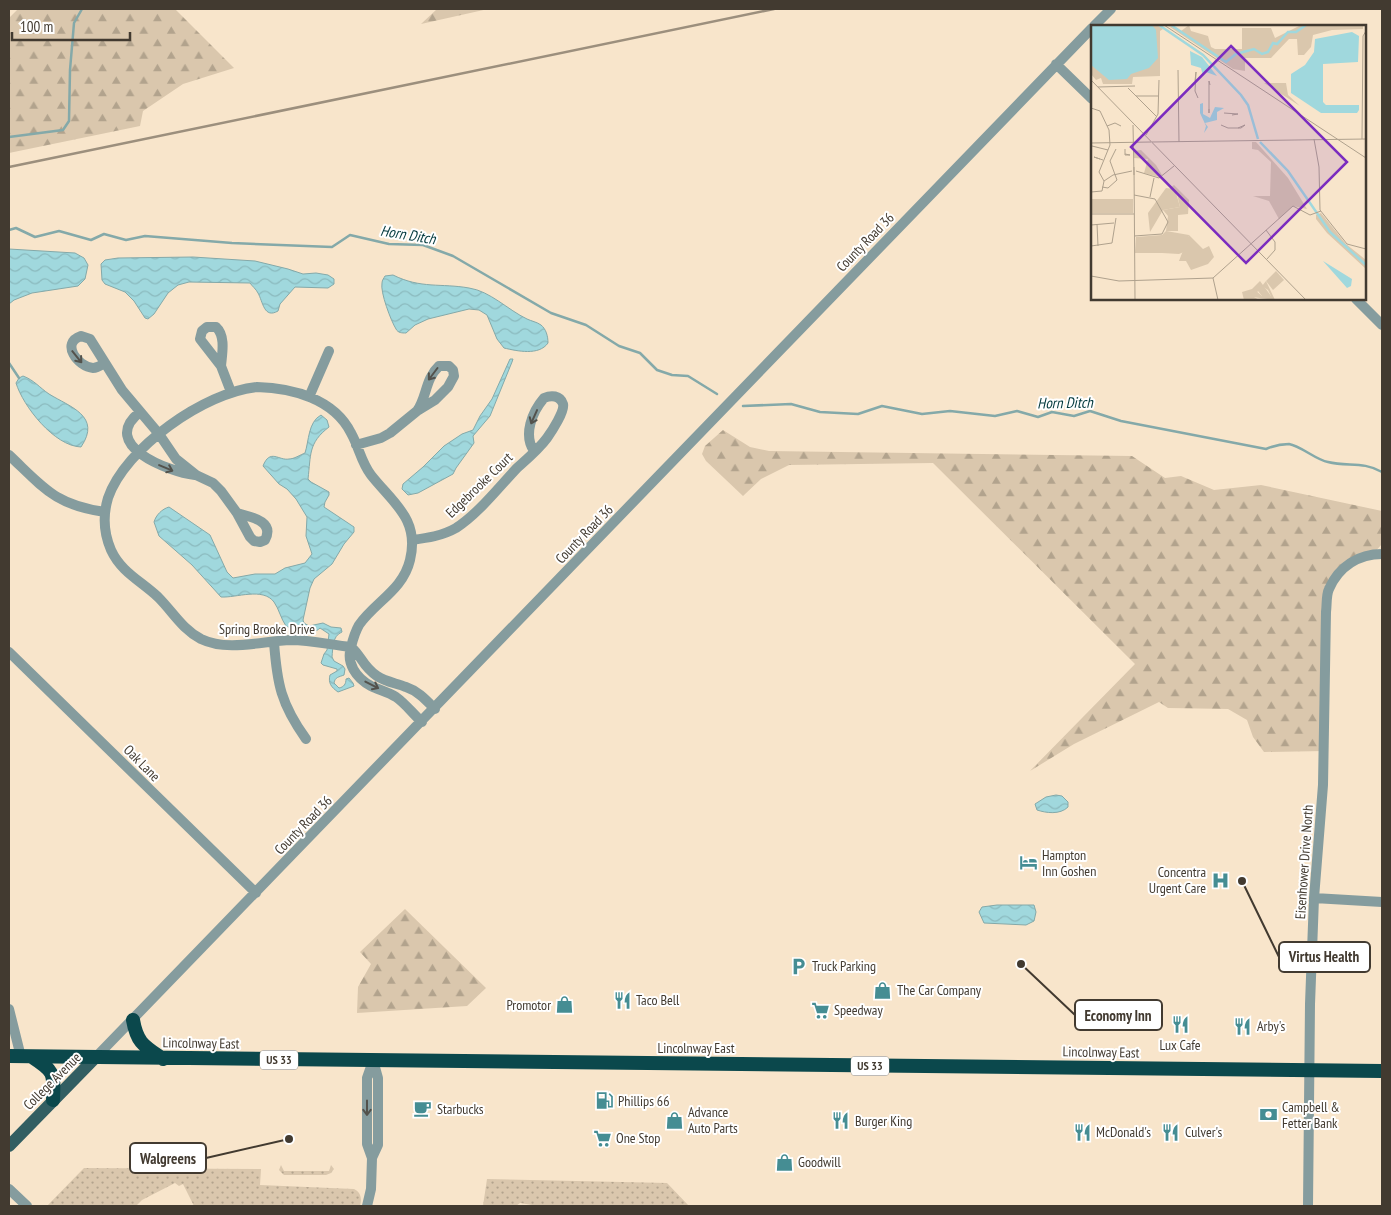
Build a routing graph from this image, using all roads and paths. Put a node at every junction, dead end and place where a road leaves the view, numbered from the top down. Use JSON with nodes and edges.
{"nodes":[{"id":1,"x":1111,"y":9,"type":"edge"},
{"id":2,"x":1095,"y":25,"type":"edge"},
{"id":3,"x":1091,"y":29,"type":"edge"},
{"id":4,"x":1056,"y":64,"type":"junction"},
{"id":5,"x":1091,"y":98,"type":"edge"},
{"id":6,"x":1357,"y":300,"type":"edge"},
{"id":7,"x":1382,"y":325,"type":"edge"},
{"id":8,"x":329,"y":351,"type":"dead end"},
{"id":9,"x":104,"y":363,"type":"dead end"},
{"id":10,"x":221,"y":366,"type":"dead end"},
{"id":11,"x":231,"y":392,"type":"junction"},
{"id":12,"x":309,"y":397,"type":"junction"},
{"id":13,"x":417,"y":411,"type":"dead end"},
{"id":14,"x":140,"y":412,"type":"junction"},
{"id":15,"x":159,"y":434,"type":"junction"},
{"id":16,"x":356,"y":445,"type":"junction"},
{"id":17,"x":534,"y":451,"type":"junction"},
{"id":18,"x":139,"y":453,"type":"junction"},
{"id":19,"x":9,"y":455,"type":"edge"},
{"id":20,"x":196,"y":475,"type":"junction"},
{"id":21,"x":105,"y":512,"type":"junction"},
{"id":22,"x":237,"y":513,"type":"dead end"},
{"id":23,"x":412,"y":540,"type":"junction"},
{"id":24,"x":1382,"y":554,"type":"edge"},
{"id":25,"x":274,"y":642,"type":"junction"},
{"id":26,"x":351,"y":646,"type":"junction"},
{"id":27,"x":9,"y":652,"type":"edge"},
{"id":28,"x":434,"y":708,"type":"junction"},
{"id":29,"x":422,"y":722,"type":"junction"},
{"id":30,"x":306,"y":738,"type":"dead end"},
{"id":31,"x":256,"y":893,"type":"junction"},
{"id":32,"x":1314,"y":898,"type":"junction"},
{"id":33,"x":1382,"y":902,"type":"edge"},
{"id":34,"x":9,"y":1009,"type":"edge"},
{"id":35,"x":133,"y":1020,"type":"junction"},
{"id":36,"x":20,"y":1057,"type":"edge"},
{"id":37,"x":95,"y":1058,"type":"junction"},
{"id":38,"x":163,"y":1059,"type":"junction"},
{"id":39,"x":373,"y":1060,"type":"junction"},
{"id":40,"x":1309,"y":1070,"type":"junction"},
{"id":41,"x":1382,"y":1071,"type":"edge"},
{"id":42,"x":53,"y":1100,"type":"junction"},
{"id":43,"x":9,"y":1146,"type":"edge"},
{"id":44,"x":9,"y":1190,"type":"edge"},
{"id":45,"x":27,"y":1206,"type":"edge"},
{"id":46,"x":367,"y":1206,"type":"edge"},
{"id":47,"x":1308,"y":1206,"type":"edge"}],
"edges":[{"from":1,"to":2,"type":"street","name":"County Road 36"},
{"from":3,"to":4,"type":"street","name":"County Road 36"},
{"from":4,"to":5,"type":"street"},
{"from":4,"to":28,"type":"street","name":"County Road 36"},
{"from":6,"to":7,"type":"street"},
{"from":8,"to":12,"type":"street"},
{"from":9,"to":14,"type":"street"},
{"from":10,"to":11,"type":"street"},
{"from":11,"to":12,"type":"street","name":"Spring Brooke Drive"},
{"from":11,"to":15,"type":"street","name":"Spring Brooke Drive"},
{"from":12,"to":16,"type":"street","name":"Spring Brooke Drive"},
{"from":13,"to":16,"type":"street"},
{"from":14,"to":15,"type":"street"},
{"from":14,"to":18,"type":"street"},
{"from":15,"to":18,"type":"street","name":"Spring Brooke Drive"},
{"from":15,"to":20,"type":"street"},
{"from":16,"to":23,"type":"street","name":"Spring Brooke Drive"},
{"from":17,"to":17,"type":"street","name":"Edgebrooke Court","one_way":true},
{"from":17,"to":23,"type":"street","name":"Edgebrooke Court"},
{"from":18,"to":20,"type":"street","one_way":true},
{"from":18,"to":21,"type":"street","name":"Spring Brooke Drive"},
{"from":19,"to":21,"type":"street"},
{"from":20,"to":22,"type":"street"},
{"from":21,"to":25,"type":"street","name":"Spring Brooke Drive"},
{"from":23,"to":26,"type":"street","name":"Spring Brooke Drive"},
{"from":24,"to":32,"type":"street","name":"Eisenhower Drive North"},
{"from":25,"to":26,"type":"street","name":"Spring Brooke Drive"},
{"from":25,"to":30,"type":"street"},
{"from":26,"to":28,"type":"street"},
{"from":26,"to":29,"type":"street","one_way":true},
{"from":27,"to":31,"type":"street","name":"Oak Lane"},
{"from":28,"to":29,"type":"street","name":"County Road 36"},
{"from":29,"to":31,"type":"street","name":"County Road 36"},
{"from":31,"to":35,"type":"street","name":"County Road 36"},
{"from":32,"to":33,"type":"street"},
{"from":32,"to":40,"type":"street","name":"Eisenhower Drive North"},
{"from":34,"to":36,"type":"street"},
{"from":35,"to":37,"type":"street","name":"County Road 36"},
{"from":35,"to":38,"type":"highway"},
{"from":36,"to":37,"type":"highway","name":"Lincolnway East","number":"US 33"},
{"from":36,"to":42,"type":"highway"},
{"from":37,"to":38,"type":"highway","name":"Lincolnway East","number":"US 33"},
{"from":37,"to":42,"type":"main road","name":"College Avenue"},
{"from":38,"to":39,"type":"highway","name":"Lincolnway East","number":"US 33"},
{"from":39,"to":40,"type":"highway","name":"Lincolnway East","number":"US 33"},
{"from":39,"to":46,"type":"street"},
{"from":40,"to":41,"type":"highway","name":"Lincolnway East","number":"US 33"},
{"from":40,"to":47,"type":"street","name":"Eisenhower Drive North"},
{"from":42,"to":43,"type":"main road","name":"College Avenue"},
{"from":44,"to":45,"type":"street"}]}
